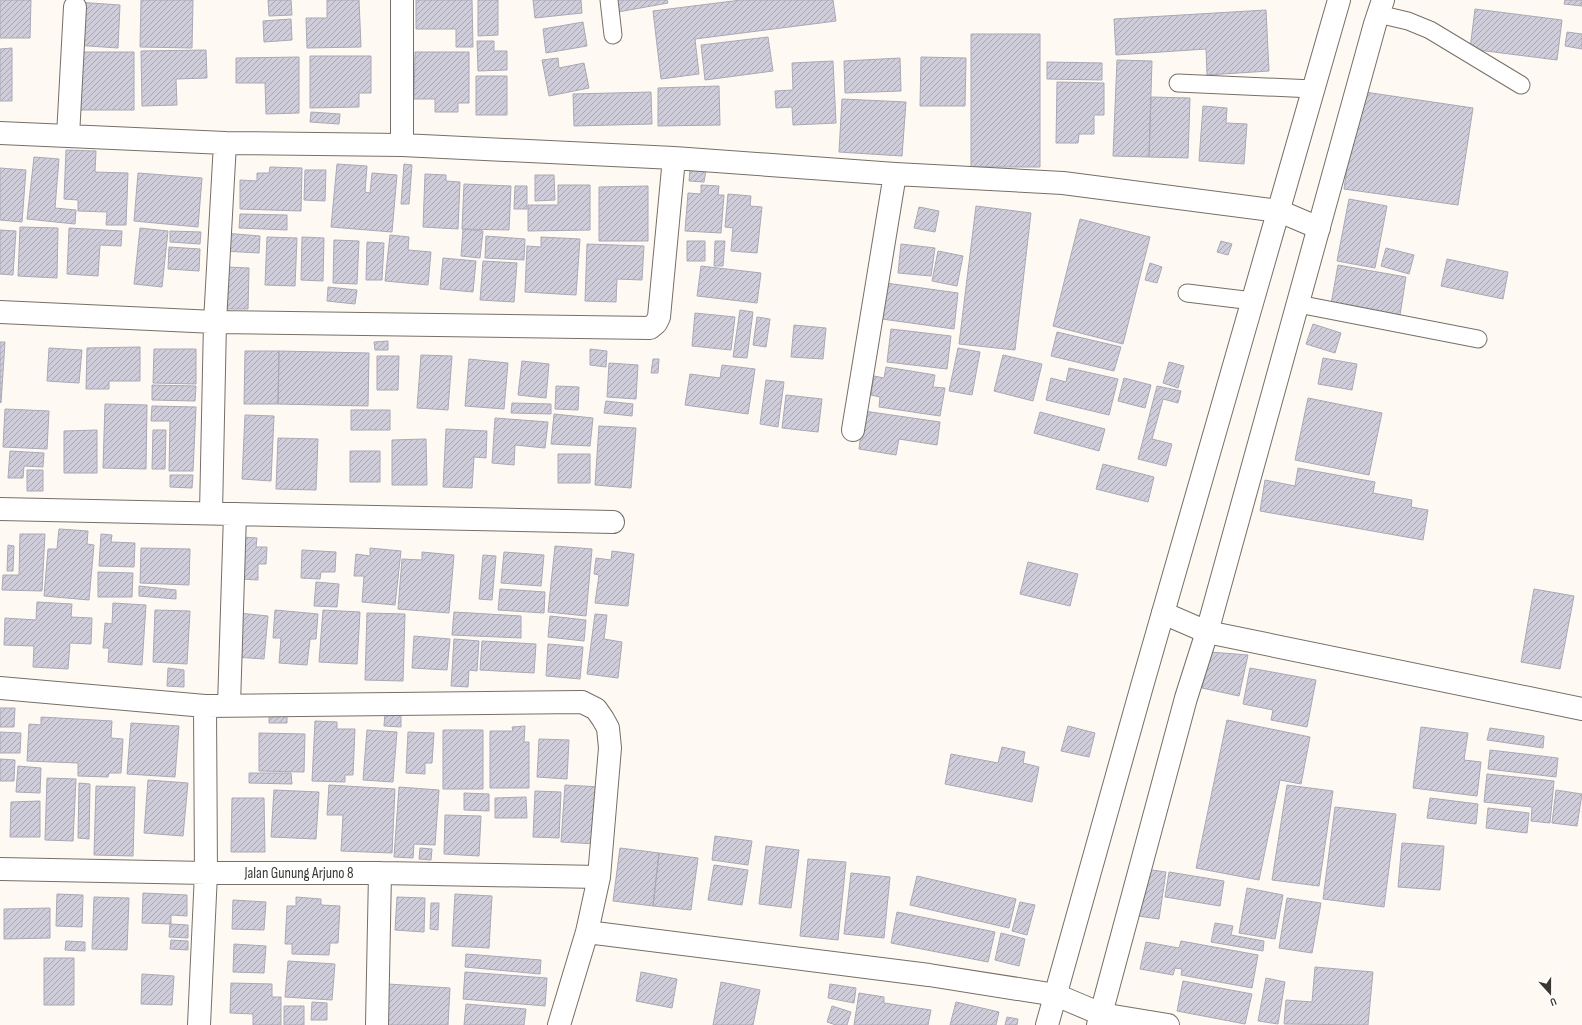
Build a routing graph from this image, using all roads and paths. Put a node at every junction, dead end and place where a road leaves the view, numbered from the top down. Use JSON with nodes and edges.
{"nodes":[{"id":1,"x":402,"y":0,"type":"edge"},
{"id":2,"x":609,"y":0,"type":"edge"},
{"id":3,"x":1339,"y":0,"type":"edge"},
{"id":4,"x":75,"y":7,"type":"dead end"},
{"id":5,"x":1381,"y":7,"type":"edge"},
{"id":6,"x":613,"y":35,"type":"dead end"},
{"id":7,"x":1178,"y":83,"type":"dead end"},
{"id":8,"x":1521,"y":85,"type":"dead end"},
{"id":9,"x":1313,"y":89,"type":"junction"},
{"id":10,"x":0,"y":133,"type":"edge"},
{"id":11,"x":68,"y":136,"type":"junction"},
{"id":12,"x":225,"y":143,"type":"junction"},
{"id":13,"x":402,"y":145,"type":"junction"},
{"id":14,"x":674,"y":158,"type":"junction"},
{"id":15,"x":895,"y":174,"type":"junction"},
{"id":16,"x":1279,"y":211,"type":"junction"},
{"id":17,"x":1319,"y":228,"type":"junction"},
{"id":18,"x":1187,"y":293,"type":"dead end"},
{"id":19,"x":1253,"y":301,"type":"junction"},
{"id":20,"x":1298,"y":304,"type":"junction"},
{"id":21,"x":0,"y":312,"type":"edge"},
{"id":22,"x":214,"y":322,"type":"junction"},
{"id":23,"x":1478,"y":340,"type":"dead end"},
{"id":24,"x":853,"y":430,"type":"dead end"},
{"id":25,"x":0,"y":509,"type":"edge"},
{"id":26,"x":211,"y":513,"type":"junction"},
{"id":27,"x":235,"y":514,"type":"junction"},
{"id":28,"x":613,"y":522,"type":"dead end"},
{"id":29,"x":1163,"y":613,"type":"junction"},
{"id":30,"x":1208,"y":632,"type":"junction"},
{"id":31,"x":0,"y":688,"type":"edge"},
{"id":32,"x":229,"y":705,"type":"junction"},
{"id":33,"x":205,"y":706,"type":"junction"},
{"id":34,"x":1582,"y":709,"type":"edge"},
{"id":35,"x":0,"y":869,"type":"edge"},
{"id":36,"x":206,"y":873,"type":"junction"},
{"id":37,"x":380,"y":873,"type":"junction"},
{"id":38,"x":599,"y":877,"type":"junction"},
{"id":39,"x":587,"y":932,"type":"junction"},
{"id":40,"x":1056,"y":995,"type":"junction"},
{"id":41,"x":1099,"y":1020,"type":"edge"},
{"id":42,"x":199,"y":1025,"type":"edge"},
{"id":43,"x":377,"y":1025,"type":"edge"},
{"id":44,"x":560,"y":1025,"type":"edge"},
{"id":45,"x":1047,"y":1025,"type":"edge"},
{"id":46,"x":1168,"y":1025,"type":"edge"}],
"edges":[{"from":1,"to":13,"type":"street"},
{"from":2,"to":6,"type":"lane"},
{"from":3,"to":9,"type":"street"},
{"from":4,"to":11,"type":"street"},
{"from":5,"to":8,"type":"lane"},
{"from":5,"to":17,"type":"street"},
{"from":7,"to":9,"type":"lane"},
{"from":9,"to":16,"type":"street"},
{"from":10,"to":11,"type":"street"},
{"from":11,"to":12,"type":"street"},
{"from":12,"to":13,"type":"street"},
{"from":12,"to":22,"type":"street"},
{"from":13,"to":14,"type":"street"},
{"from":14,"to":15,"type":"street"},
{"from":14,"to":22,"type":"street"},
{"from":15,"to":16,"type":"street"},
{"from":15,"to":24,"type":"street"},
{"from":16,"to":17,"type":"street"},
{"from":16,"to":19,"type":"street"},
{"from":17,"to":20,"type":"street"},
{"from":18,"to":19,"type":"lane"},
{"from":19,"to":29,"type":"street"},
{"from":20,"to":23,"type":"lane"},
{"from":20,"to":30,"type":"street"},
{"from":21,"to":22,"type":"street"},
{"from":22,"to":26,"type":"street"},
{"from":25,"to":26,"type":"street"},
{"from":26,"to":27,"type":"street"},
{"from":27,"to":28,"type":"street"},
{"from":27,"to":32,"type":"street"},
{"from":29,"to":30,"type":"street"},
{"from":29,"to":40,"type":"street"},
{"from":30,"to":34,"type":"street"},
{"from":30,"to":41,"type":"street"},
{"from":31,"to":33,"type":"street"},
{"from":32,"to":33,"type":"street"},
{"from":32,"to":38,"type":"street"},
{"from":33,"to":36,"type":"street"},
{"from":35,"to":36,"type":"street","name":"Jalan Gunung Arjuno 8"},
{"from":36,"to":37,"type":"street","name":"Jalan Gunung Arjuno 8"},
{"from":36,"to":42,"type":"street"},
{"from":37,"to":38,"type":"street","name":"Jalan Gunung Arjuno 8"},
{"from":37,"to":43,"type":"street"},
{"from":38,"to":39,"type":"street"},
{"from":39,"to":40,"type":"street"},
{"from":39,"to":44,"type":"street"},
{"from":40,"to":41,"type":"street"},
{"from":40,"to":45,"type":"street"},
{"from":41,"to":46,"type":"street"}]}
